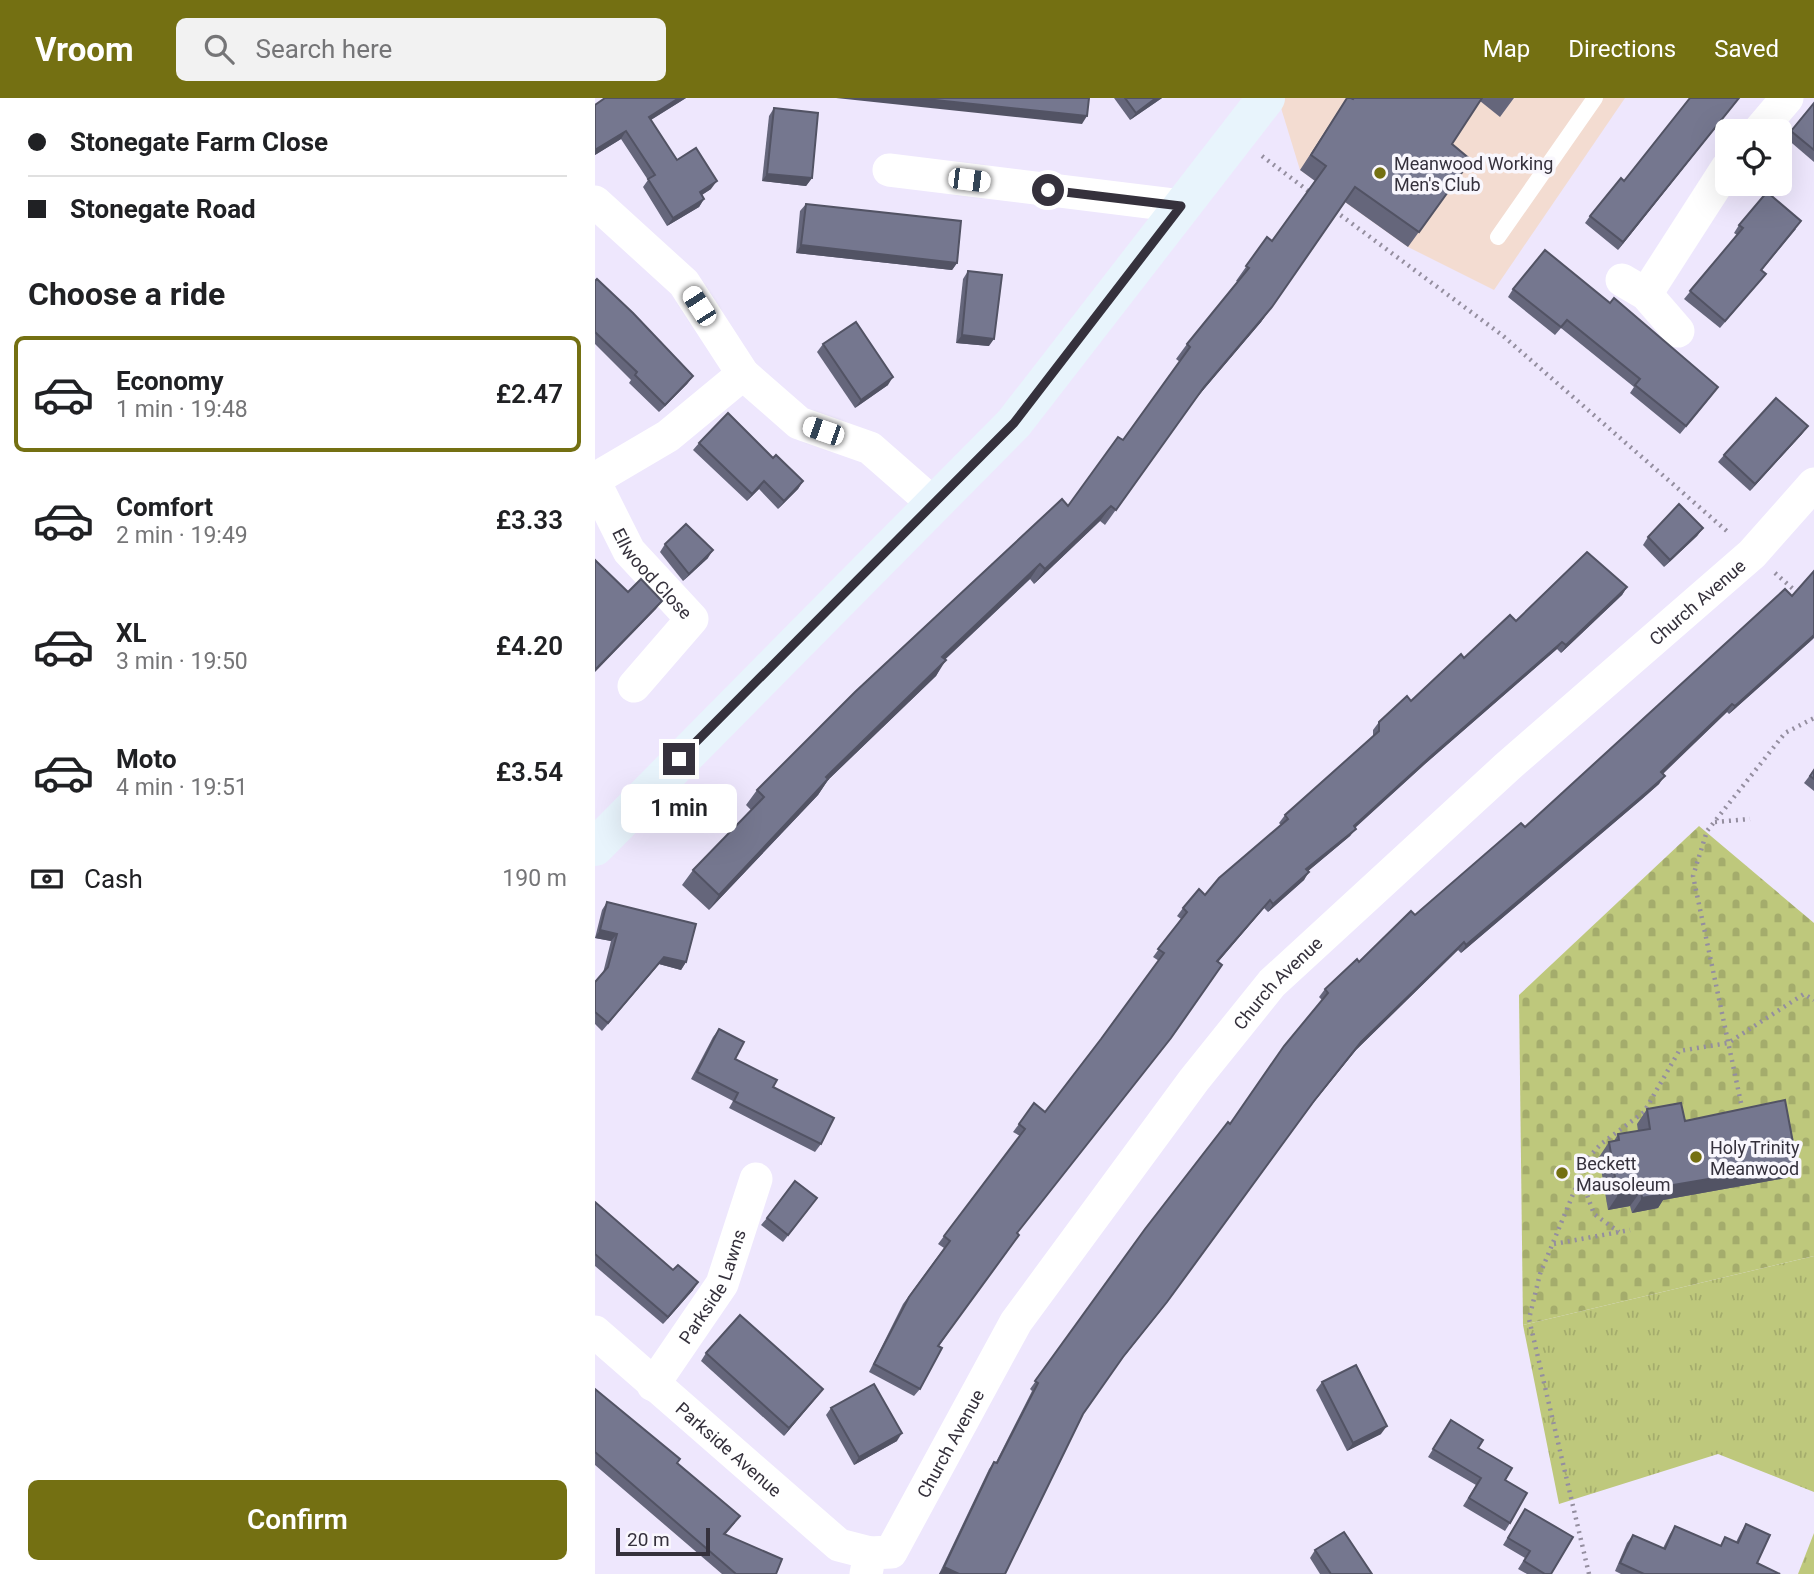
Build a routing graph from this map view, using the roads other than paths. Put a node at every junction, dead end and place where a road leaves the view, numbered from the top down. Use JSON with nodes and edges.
{"nodes":[{"id":1,"x":1266,"y":98,"type":"edge"},
{"id":2,"x":1595,"y":98,"type":"edge"},
{"id":3,"x":1787,"y":98,"type":"edge"},
{"id":4,"x":1769,"y":119,"type":"edge"},
{"id":5,"x":889,"y":170,"type":"dead end"},
{"id":6,"x":1715,"y":183,"type":"edge"},
{"id":7,"x":595,"y":202,"type":"edge"},
{"id":8,"x":1181,"y":206,"type":"junction"},
{"id":9,"x":1498,"y":237,"type":"dead end"},
{"id":10,"x":1678,"y":331,"type":"dead end"},
{"id":11,"x":743,"y":374,"type":"junction"},
{"id":12,"x":595,"y":481,"type":"edge"},
{"id":13,"x":1814,"y":484,"type":"edge"},
{"id":14,"x":935,"y":505,"type":"junction"},
{"id":15,"x":634,"y":686,"type":"dead end"},
{"id":16,"x":595,"y":847,"type":"edge"},
{"id":17,"x":756,"y":1179,"type":"dead end"},
{"id":18,"x":595,"y":1332,"type":"edge"},
{"id":19,"x":653,"y":1385,"type":"junction"},
{"id":20,"x":868,"y":1563,"type":"edge"}],
"edges":[{"from":1,"to":8,"type":"main road"},
{"from":2,"to":9,"type":"lane"},
{"from":3,"to":4,"type":"street"},
{"from":5,"to":8,"type":"street"},
{"from":6,"to":10,"type":"street"},
{"from":7,"to":11,"type":"street"},
{"from":8,"to":14,"type":"main road"},
{"from":11,"to":12,"type":"street"},
{"from":11,"to":14,"type":"street"},
{"from":12,"to":15,"type":"street","name":"Ellwood Close"},
{"from":13,"to":20,"type":"street","name":"Church Avenue"},
{"from":14,"to":16,"type":"main road"},
{"from":17,"to":19,"type":"street","name":"Parkside Lawns"},
{"from":18,"to":19,"type":"street","name":"Parkside Avenue"},
{"from":19,"to":20,"type":"street","name":"Parkside Avenue"}]}
